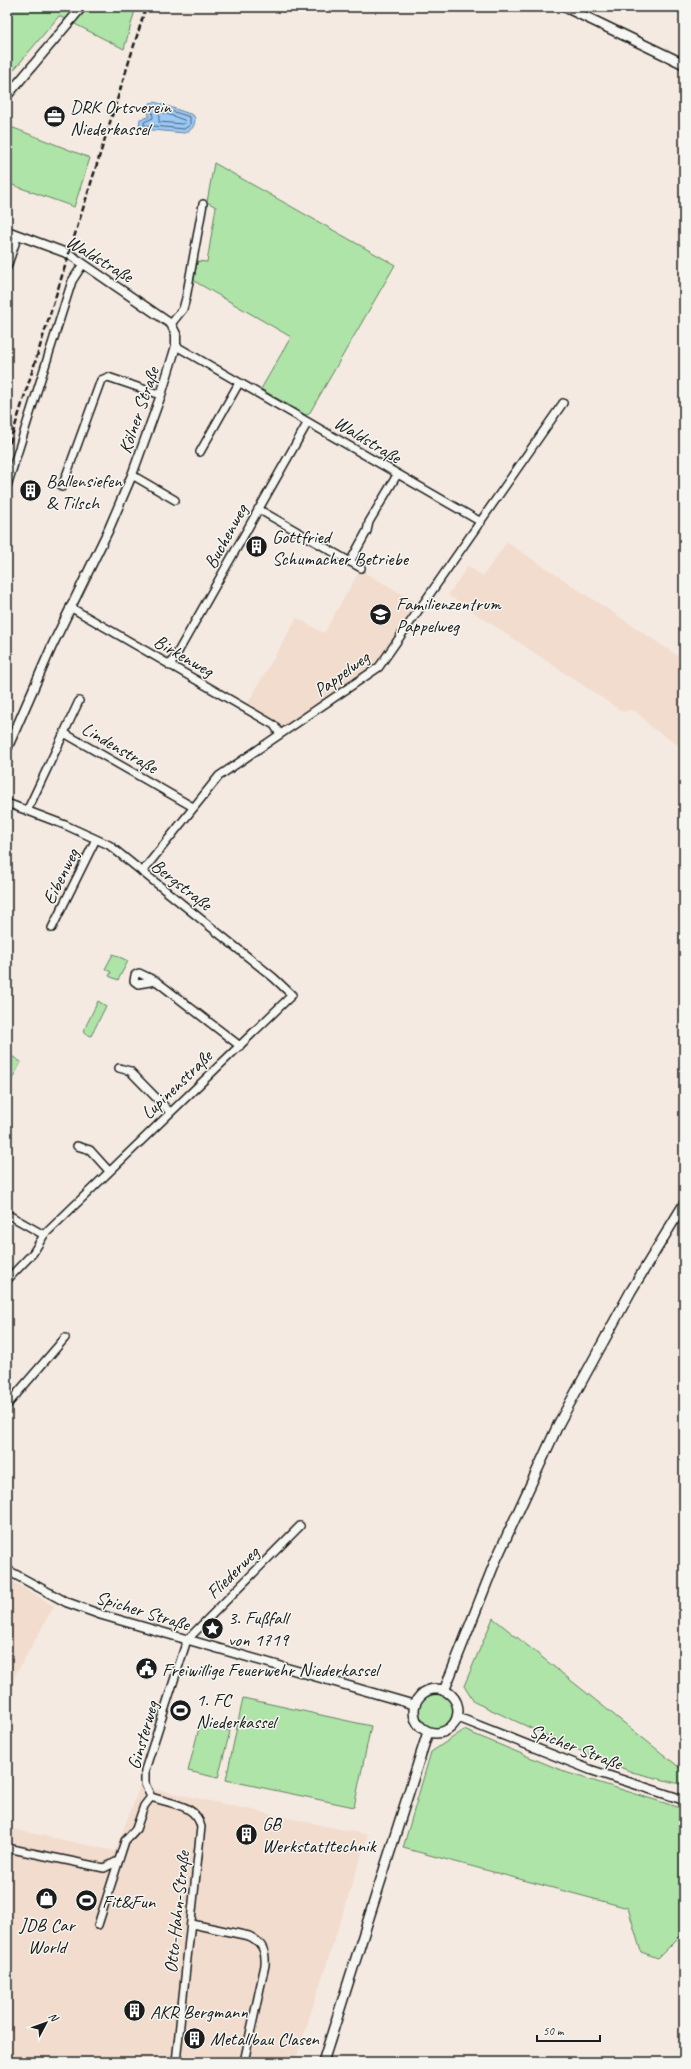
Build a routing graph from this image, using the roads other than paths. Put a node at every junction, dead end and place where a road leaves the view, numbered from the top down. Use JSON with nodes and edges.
{"nodes":[{"id":1,"x":82,"y":7,"type":"edge"},
{"id":2,"x":565,"y":7,"type":"edge"},
{"id":3,"x":684,"y":64,"type":"edge"},
{"id":4,"x":7,"y":96,"type":"edge"},
{"id":5,"x":203,"y":204,"type":"dead end"},
{"id":6,"x":7,"y":231,"type":"edge"},
{"id":7,"x":18,"y":235,"type":"junction"},
{"id":8,"x":83,"y":264,"type":"junction"},
{"id":9,"x":7,"y":267,"type":"edge"},
{"id":10,"x":171,"y":324,"type":"junction"},
{"id":11,"x":176,"y":346,"type":"junction"},
{"id":12,"x":239,"y":383,"type":"junction"},
{"id":13,"x":161,"y":396,"type":"junction"},
{"id":14,"x":563,"y":403,"type":"dead end"},
{"id":15,"x":308,"y":422,"type":"junction"},
{"id":16,"x":200,"y":452,"type":"dead end"},
{"id":17,"x":132,"y":475,"type":"junction"},
{"id":18,"x":397,"y":475,"type":"junction"},
{"id":19,"x":7,"y":486,"type":"edge"},
{"id":20,"x":62,"y":486,"type":"dead end"},
{"id":21,"x":175,"y":500,"type":"dead end"},
{"id":22,"x":258,"y":509,"type":"junction"},
{"id":23,"x":481,"y":522,"type":"junction"},
{"id":24,"x":350,"y":562,"type":"junction"},
{"id":25,"x":361,"y":568,"type":"dead end"},
{"id":26,"x":70,"y":607,"type":"junction"},
{"id":27,"x":170,"y":666,"type":"junction"},
{"id":28,"x":79,"y":702,"type":"dead end"},
{"id":29,"x":64,"y":733,"type":"junction"},
{"id":30,"x":280,"y":734,"type":"junction"},
{"id":31,"x":7,"y":749,"type":"edge"},
{"id":32,"x":7,"y":803,"type":"edge"},
{"id":33,"x":193,"y":807,"type":"junction"},
{"id":34,"x":27,"y":811,"type":"junction"},
{"id":35,"x":96,"y":839,"type":"junction"},
{"id":36,"x":142,"y":872,"type":"junction"},
{"id":37,"x":52,"y":928,"type":"dead end"},
{"id":38,"x":156,"y":981,"type":"dead end"},
{"id":39,"x":265,"y":1021,"type":"joint"},
{"id":40,"x":240,"y":1046,"type":"junction"},
{"id":41,"x":119,"y":1068,"type":"dead end"},
{"id":42,"x":170,"y":1112,"type":"junction"},
{"id":43,"x":77,"y":1146,"type":"dead end"},
{"id":44,"x":109,"y":1171,"type":"junction"},
{"id":45,"x":684,"y":1204,"type":"edge"},
{"id":46,"x":7,"y":1214,"type":"edge"},
{"id":47,"x":44,"y":1235,"type":"junction"},
{"id":48,"x":7,"y":1280,"type":"edge"},
{"id":49,"x":65,"y":1338,"type":"dead end"},
{"id":50,"x":7,"y":1405,"type":"edge"},
{"id":51,"x":300,"y":1526,"type":"dead end"},
{"id":52,"x":7,"y":1570,"type":"edge"},
{"id":53,"x":187,"y":1640,"type":"junction"},
{"id":54,"x":444,"y":1691,"type":"junction"},
{"id":55,"x":415,"y":1705,"type":"junction"},
{"id":56,"x":457,"y":1717,"type":"junction"},
{"id":57,"x":428,"y":1732,"type":"junction"},
{"id":58,"x":151,"y":1797,"type":"junction"},
{"id":59,"x":684,"y":1800,"type":"edge"},
{"id":60,"x":7,"y":1848,"type":"edge"},
{"id":61,"x":118,"y":1861,"type":"junction"},
{"id":62,"x":192,"y":1924,"type":"junction"},
{"id":63,"x":98,"y":1925,"type":"dead end"},
{"id":64,"x":176,"y":2062,"type":"edge"},
{"id":65,"x":244,"y":2062,"type":"edge"},
{"id":66,"x":323,"y":2062,"type":"edge"}],
"edges":[{"from":1,"to":4,"type":"street"},
{"from":2,"to":3,"type":"main road"},
{"from":5,"to":10,"type":"street"},
{"from":6,"to":7,"type":"street","name":"Waldstraße"},
{"from":7,"to":8,"type":"street","name":"Waldstraße"},
{"from":7,"to":9,"type":"street"},
{"from":8,"to":10,"type":"street","name":"Waldstraße"},
{"from":8,"to":19,"type":"street"},
{"from":10,"to":11,"type":"street","name":"Kölner Straße"},
{"from":11,"to":12,"type":"street","name":"Waldstraße"},
{"from":11,"to":13,"type":"street","name":"Kölner Straße"},
{"from":12,"to":15,"type":"street","name":"Waldstraße"},
{"from":12,"to":16,"type":"street"},
{"from":13,"to":17,"type":"street","name":"Kölner Straße"},
{"from":13,"to":20,"type":"street"},
{"from":14,"to":23,"type":"street","name":"Pappelweg"},
{"from":15,"to":18,"type":"street","name":"Waldstraße"},
{"from":15,"to":22,"type":"street","name":"Buchenweg"},
{"from":17,"to":21,"type":"street"},
{"from":17,"to":26,"type":"street","name":"Kölner Straße"},
{"from":18,"to":23,"type":"street","name":"Waldstraße"},
{"from":18,"to":24,"type":"street"},
{"from":22,"to":24,"type":"street"},
{"from":22,"to":27,"type":"street","name":"Buchenweg"},
{"from":23,"to":30,"type":"street","name":"Pappelweg"},
{"from":24,"to":25,"type":"street"},
{"from":26,"to":27,"type":"street","name":"Birkenweg"},
{"from":26,"to":31,"type":"street","name":"Kölner Straße"},
{"from":27,"to":30,"type":"street","name":"Birkenweg"},
{"from":28,"to":29,"type":"street"},
{"from":29,"to":33,"type":"street","name":"Lindenstraße"},
{"from":29,"to":34,"type":"street","name":"Lindenstraße"},
{"from":30,"to":33,"type":"street","name":"Pappelweg"},
{"from":32,"to":34,"type":"street","name":"Bergstraße"},
{"from":33,"to":36,"type":"street","name":"Pappelweg"},
{"from":34,"to":35,"type":"street","name":"Bergstraße"},
{"from":35,"to":36,"type":"street","name":"Bergstraße"},
{"from":35,"to":37,"type":"street","name":"Eibenweg"},
{"from":36,"to":39,"type":"street","name":"Bergstraße"},
{"from":38,"to":40,"type":"street"},
{"from":39,"to":40,"type":"street","name":"Lupinenstraße"},
{"from":40,"to":42,"type":"street","name":"Lupinenstraße"},
{"from":41,"to":42,"type":"street"},
{"from":42,"to":44,"type":"street","name":"Lupinenstraße"},
{"from":43,"to":44,"type":"street"},
{"from":44,"to":47,"type":"street","name":"Lupinenstraße"},
{"from":45,"to":54,"type":"main road"},
{"from":46,"to":47,"type":"street"},
{"from":47,"to":48,"type":"street","name":"Lupinenstraße"},
{"from":49,"to":50,"type":"street"},
{"from":51,"to":53,"type":"street","name":"Fliederweg"},
{"from":52,"to":53,"type":"street","name":"Spicher Straße"},
{"from":53,"to":55,"type":"street","name":"Spicher Straße"},
{"from":53,"to":58,"type":"street","name":"Ginsterweg"},
{"from":54,"to":55,"type":"main road"},
{"from":54,"to":56,"type":"main road"},
{"from":55,"to":57,"type":"main road"},
{"from":56,"to":57,"type":"main road"},
{"from":56,"to":59,"type":"street","name":"Spicher Straße"},
{"from":57,"to":66,"type":"main road"},
{"from":58,"to":61,"type":"street","name":"Ginsterweg"},
{"from":58,"to":62,"type":"street","name":"Otto-Hahn-Straße"},
{"from":60,"to":61,"type":"street"},
{"from":61,"to":63,"type":"street","name":"Ginsterweg"},
{"from":62,"to":64,"type":"street","name":"Otto-Hahn-Straße"},
{"from":62,"to":65,"type":"street"}]}
